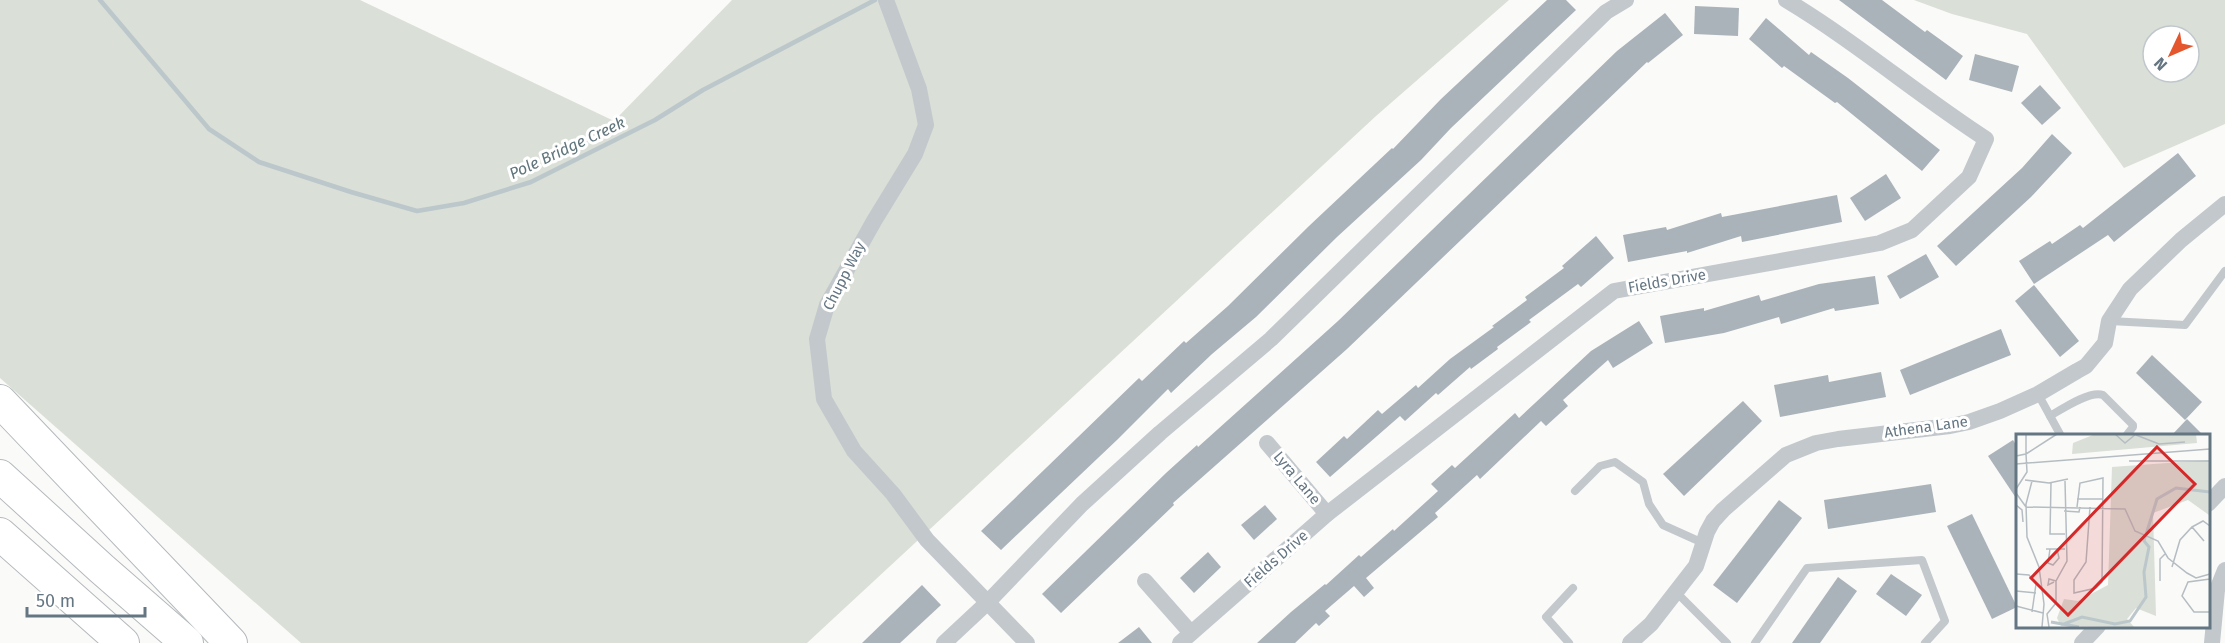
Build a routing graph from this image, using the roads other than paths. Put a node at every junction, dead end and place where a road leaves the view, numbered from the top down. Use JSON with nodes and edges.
{"nodes":[{"id":1,"x":1626,"y":0,"type":"edge"},
{"id":2,"x":1786,"y":0,"type":"edge"},
{"id":3,"x":889,"y":8,"type":"edge"},
{"id":4,"x":2225,"y":204,"type":"edge"},
{"id":5,"x":2225,"y":271,"type":"edge"},
{"id":6,"x":2109,"y":321,"type":"junction"},
{"id":7,"x":2038,"y":393,"type":"junction"},
{"id":8,"x":0,"y":401,"type":"edge"},
{"id":9,"x":2050,"y":416,"type":"junction"},
{"id":10,"x":2060,"y":434,"type":"edge"},
{"id":11,"x":2128,"y":434,"type":"edge"},
{"id":12,"x":1267,"y":443,"type":"dead end"},
{"id":13,"x":0,"y":476,"type":"edge"},
{"id":14,"x":2225,"y":486,"type":"edge"},
{"id":15,"x":1575,"y":491,"type":"dead end"},
{"id":16,"x":2210,"y":502,"type":"edge"},
{"id":17,"x":1327,"y":514,"type":"junction"},
{"id":18,"x":0,"y":534,"type":"edge"},
{"id":19,"x":1703,"y":543,"type":"junction"},
{"id":20,"x":0,"y":553,"type":"edge"},
{"id":21,"x":2225,"y":570,"type":"edge"},
{"id":22,"x":1145,"y":581,"type":"dead end"},
{"id":23,"x":1573,"y":588,"type":"dead end"},
{"id":24,"x":1676,"y":592,"type":"junction"},
{"id":25,"x":988,"y":602,"type":"junction"},
{"id":26,"x":2097,"y":628,"type":"edge"},
{"id":27,"x":1185,"y":638,"type":"edge"},
{"id":28,"x":110,"y":643,"type":"edge"},
{"id":29,"x":123,"y":643,"type":"edge"},
{"id":30,"x":187,"y":643,"type":"edge"},
{"id":31,"x":231,"y":643,"type":"edge"},
{"id":32,"x":944,"y":643,"type":"edge"},
{"id":33,"x":1027,"y":643,"type":"edge"},
{"id":34,"x":1569,"y":643,"type":"edge"},
{"id":35,"x":1630,"y":643,"type":"edge"},
{"id":36,"x":1727,"y":643,"type":"edge"},
{"id":37,"x":1755,"y":643,"type":"edge"},
{"id":38,"x":1924,"y":643,"type":"edge"},
{"id":39,"x":2082,"y":643,"type":"edge"},
{"id":40,"x":2212,"y":643,"type":"edge"}],
"edges":[{"from":1,"to":25,"type":"street"},
{"from":2,"to":17,"type":"street","name":"Fields Drive"},
{"from":3,"to":25,"type":"street","name":"Chupp Way"},
{"from":4,"to":6,"type":"street","name":"Athena Lane"},
{"from":5,"to":6,"type":"lane"},
{"from":6,"to":7,"type":"street","name":"Athena Lane"},
{"from":7,"to":9,"type":"lane"},
{"from":7,"to":19,"type":"street","name":"Athena Lane"},
{"from":8,"to":31,"type":"highway"},
{"from":9,"to":10,"type":"lane"},
{"from":9,"to":11,"type":"lane"},
{"from":12,"to":17,"type":"street","name":"Lyra Lane"},
{"from":13,"to":30,"type":"highway"},
{"from":14,"to":16,"type":"street"},
{"from":15,"to":19,"type":"lane"},
{"from":17,"to":27,"type":"street","name":"Fields Drive"},
{"from":18,"to":29,"type":"highway"},
{"from":19,"to":24,"type":"street","name":"Athena Lane"},
{"from":20,"to":28,"type":"highway"},
{"from":21,"to":40,"type":"street"},
{"from":22,"to":27,"type":"street"},
{"from":23,"to":34,"type":"lane"},
{"from":24,"to":35,"type":"street","name":"Athena Lane"},
{"from":24,"to":36,"type":"lane"},
{"from":25,"to":32,"type":"street"},
{"from":25,"to":33,"type":"street","name":"Chupp Way"},
{"from":26,"to":39,"type":"street"},
{"from":37,"to":38,"type":"lane"}]}
